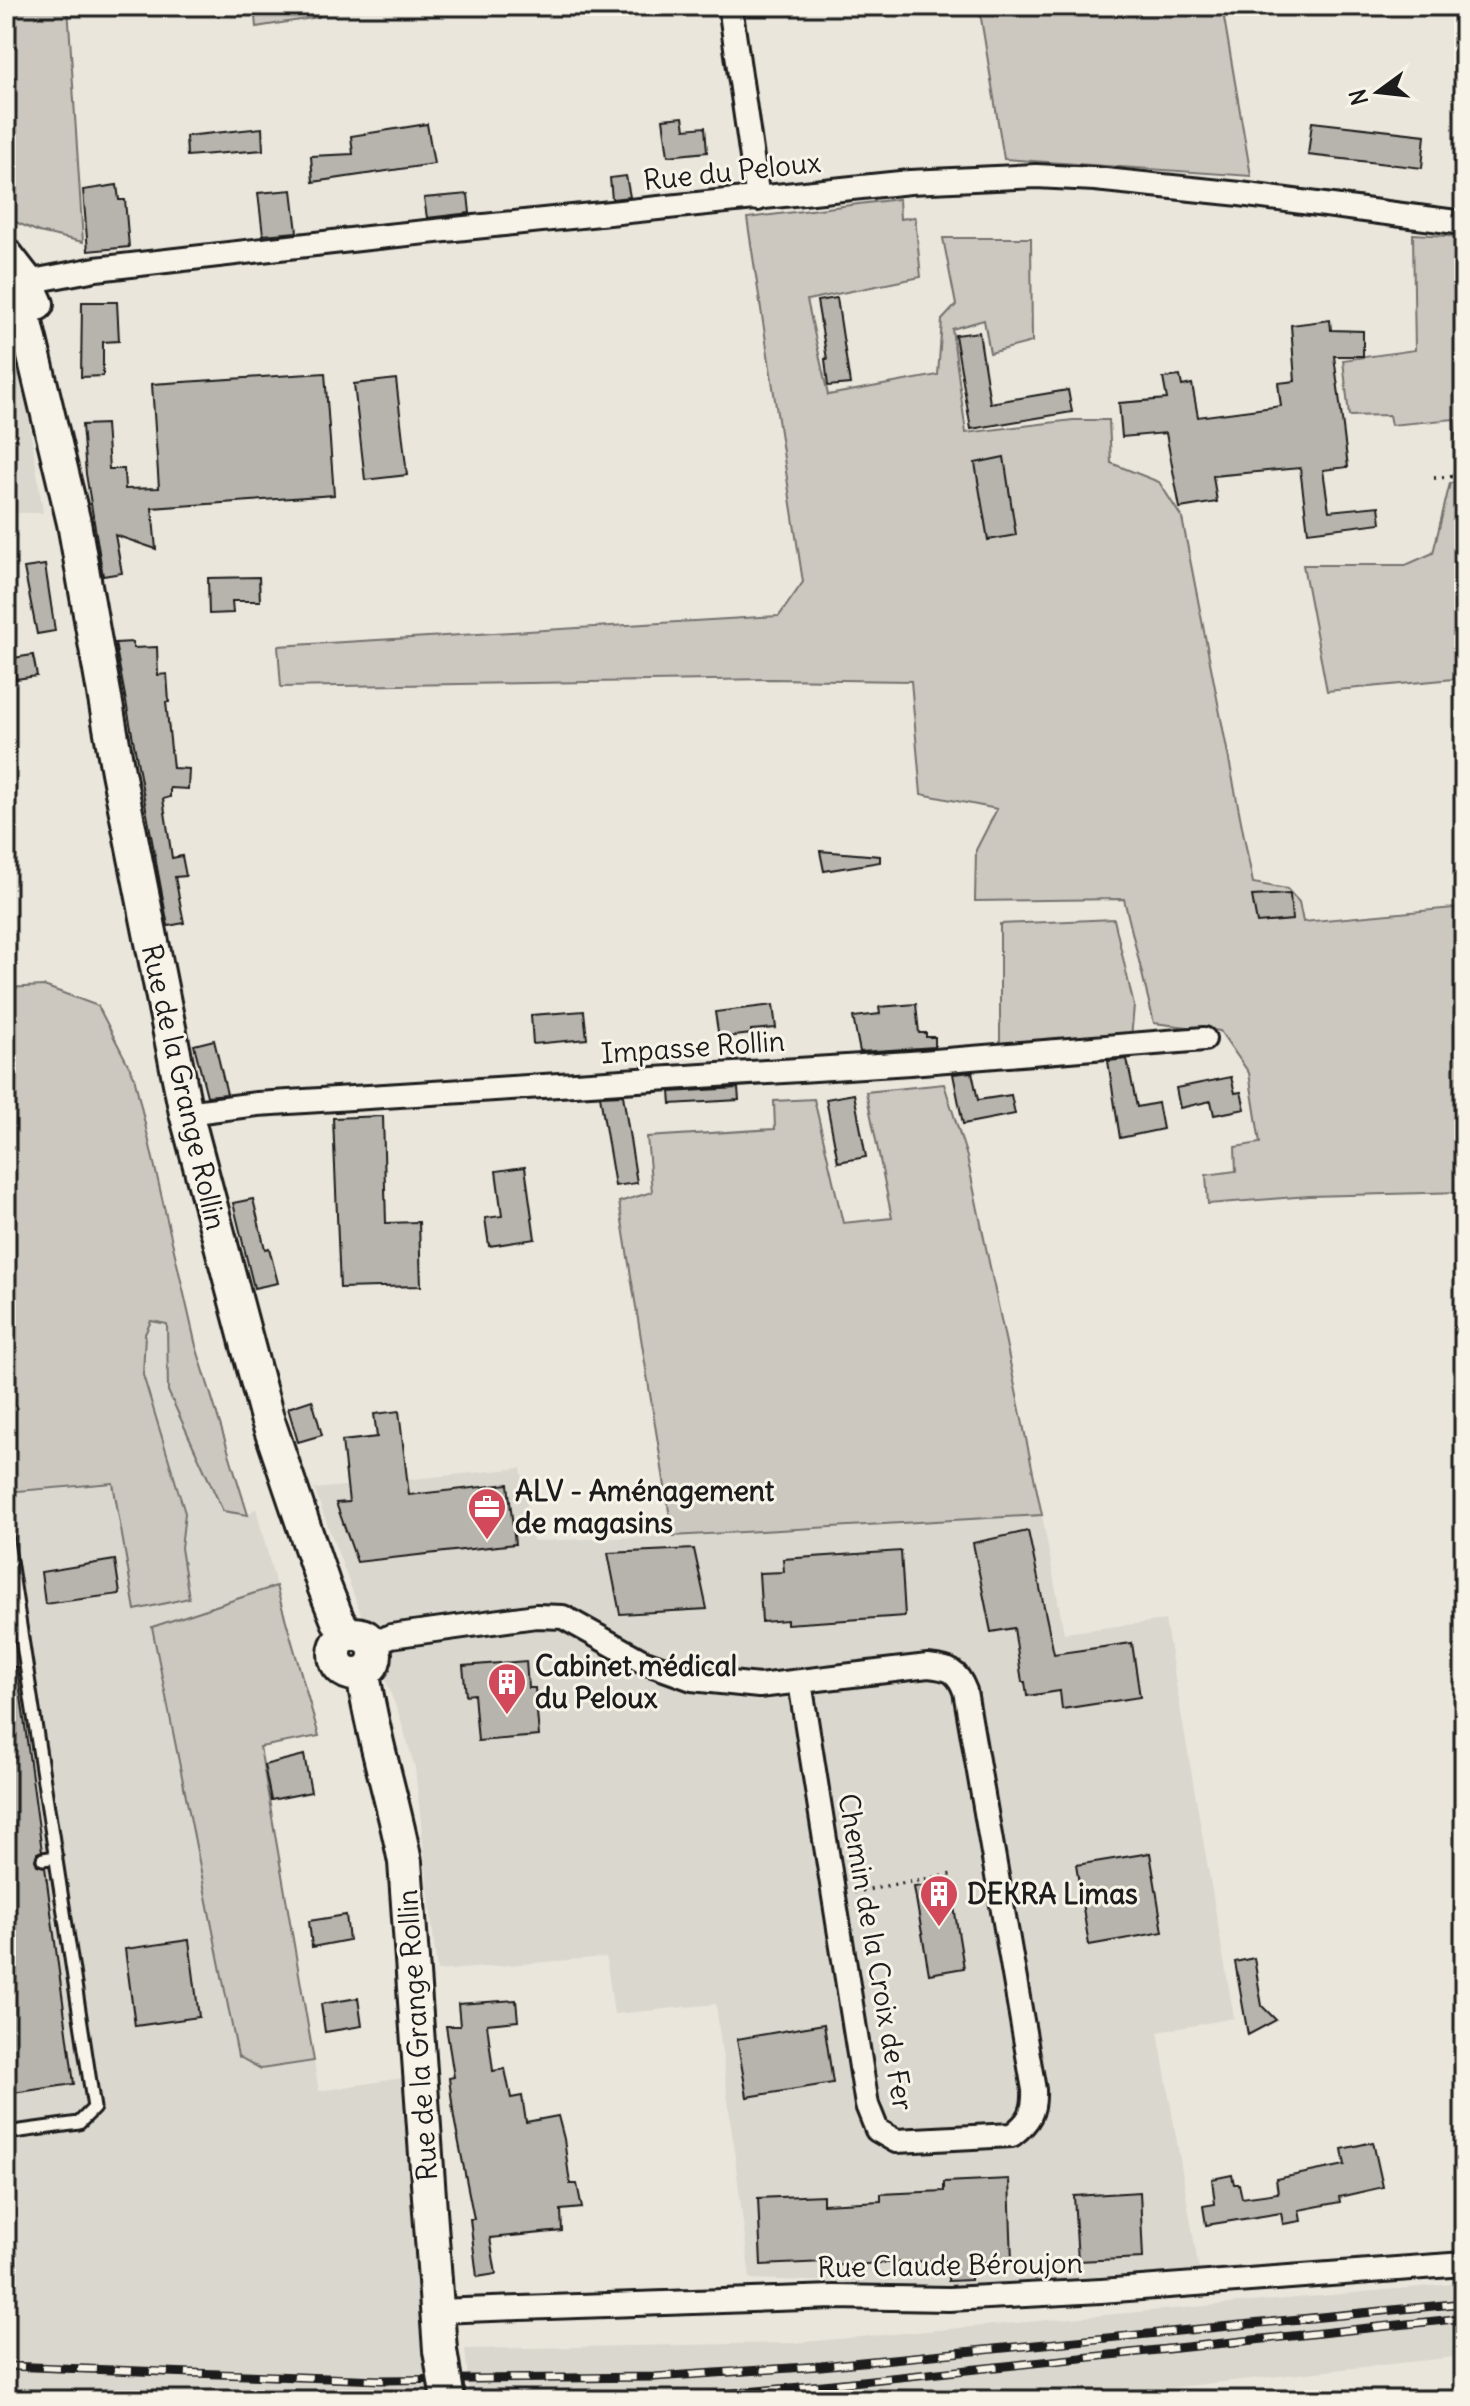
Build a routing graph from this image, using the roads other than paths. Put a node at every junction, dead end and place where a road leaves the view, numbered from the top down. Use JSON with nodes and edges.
{"nodes":[{"id":1,"x":730,"y":6,"type":"edge"},
{"id":2,"x":758,"y":199,"type":"junction"},
{"id":3,"x":1464,"y":223,"type":"edge"},
{"id":4,"x":6,"y":255,"type":"edge"},
{"id":5,"x":14,"y":287,"type":"edge"},
{"id":6,"x":1204,"y":1039,"type":"dead end"},
{"id":7,"x":186,"y":1113,"type":"junction"},
{"id":8,"x":6,"y":1534,"type":"edge"},
{"id":9,"x":361,"y":1651,"type":"junction"},
{"id":10,"x":800,"y":1682,"type":"junction"},
{"id":11,"x":56,"y":1857,"type":"junction"},
{"id":12,"x":43,"y":1859,"type":"dead end"},
{"id":13,"x":6,"y":2133,"type":"edge"},
{"id":14,"x":1464,"y":2264,"type":"edge"},
{"id":15,"x":437,"y":2311,"type":"junction"},
{"id":16,"x":448,"y":2400,"type":"edge"}],
"edges":[{"from":1,"to":2,"type":"street"},
{"from":2,"to":3,"type":"street","name":"Rue du Peloux"},
{"from":2,"to":5,"type":"street","name":"Rue du Peloux"},
{"from":4,"to":5,"type":"main road","name":"Rue de la Grange Rollin"},
{"from":5,"to":7,"type":"main road","name":"Rue de la Grange Rollin"},
{"from":6,"to":7,"type":"street","name":"Impasse Rollin"},
{"from":7,"to":9,"type":"main road","name":"Rue de la Grange Rollin"},
{"from":8,"to":11,"type":"lane"},
{"from":9,"to":10,"type":"street","name":"Chemin de la Croix de Fer"},
{"from":9,"to":15,"type":"main road","name":"Rue de la Grange Rollin"},
{"from":10,"to":10,"type":"street","name":"Chemin de la Croix de Fer"},
{"from":11,"to":12,"type":"lane"},
{"from":11,"to":13,"type":"lane"},
{"from":14,"to":15,"type":"street","name":"Rue Claude Béroujon"},
{"from":15,"to":16,"type":"main road","name":"Rue de la Grange Rollin","bridge":true}]}
